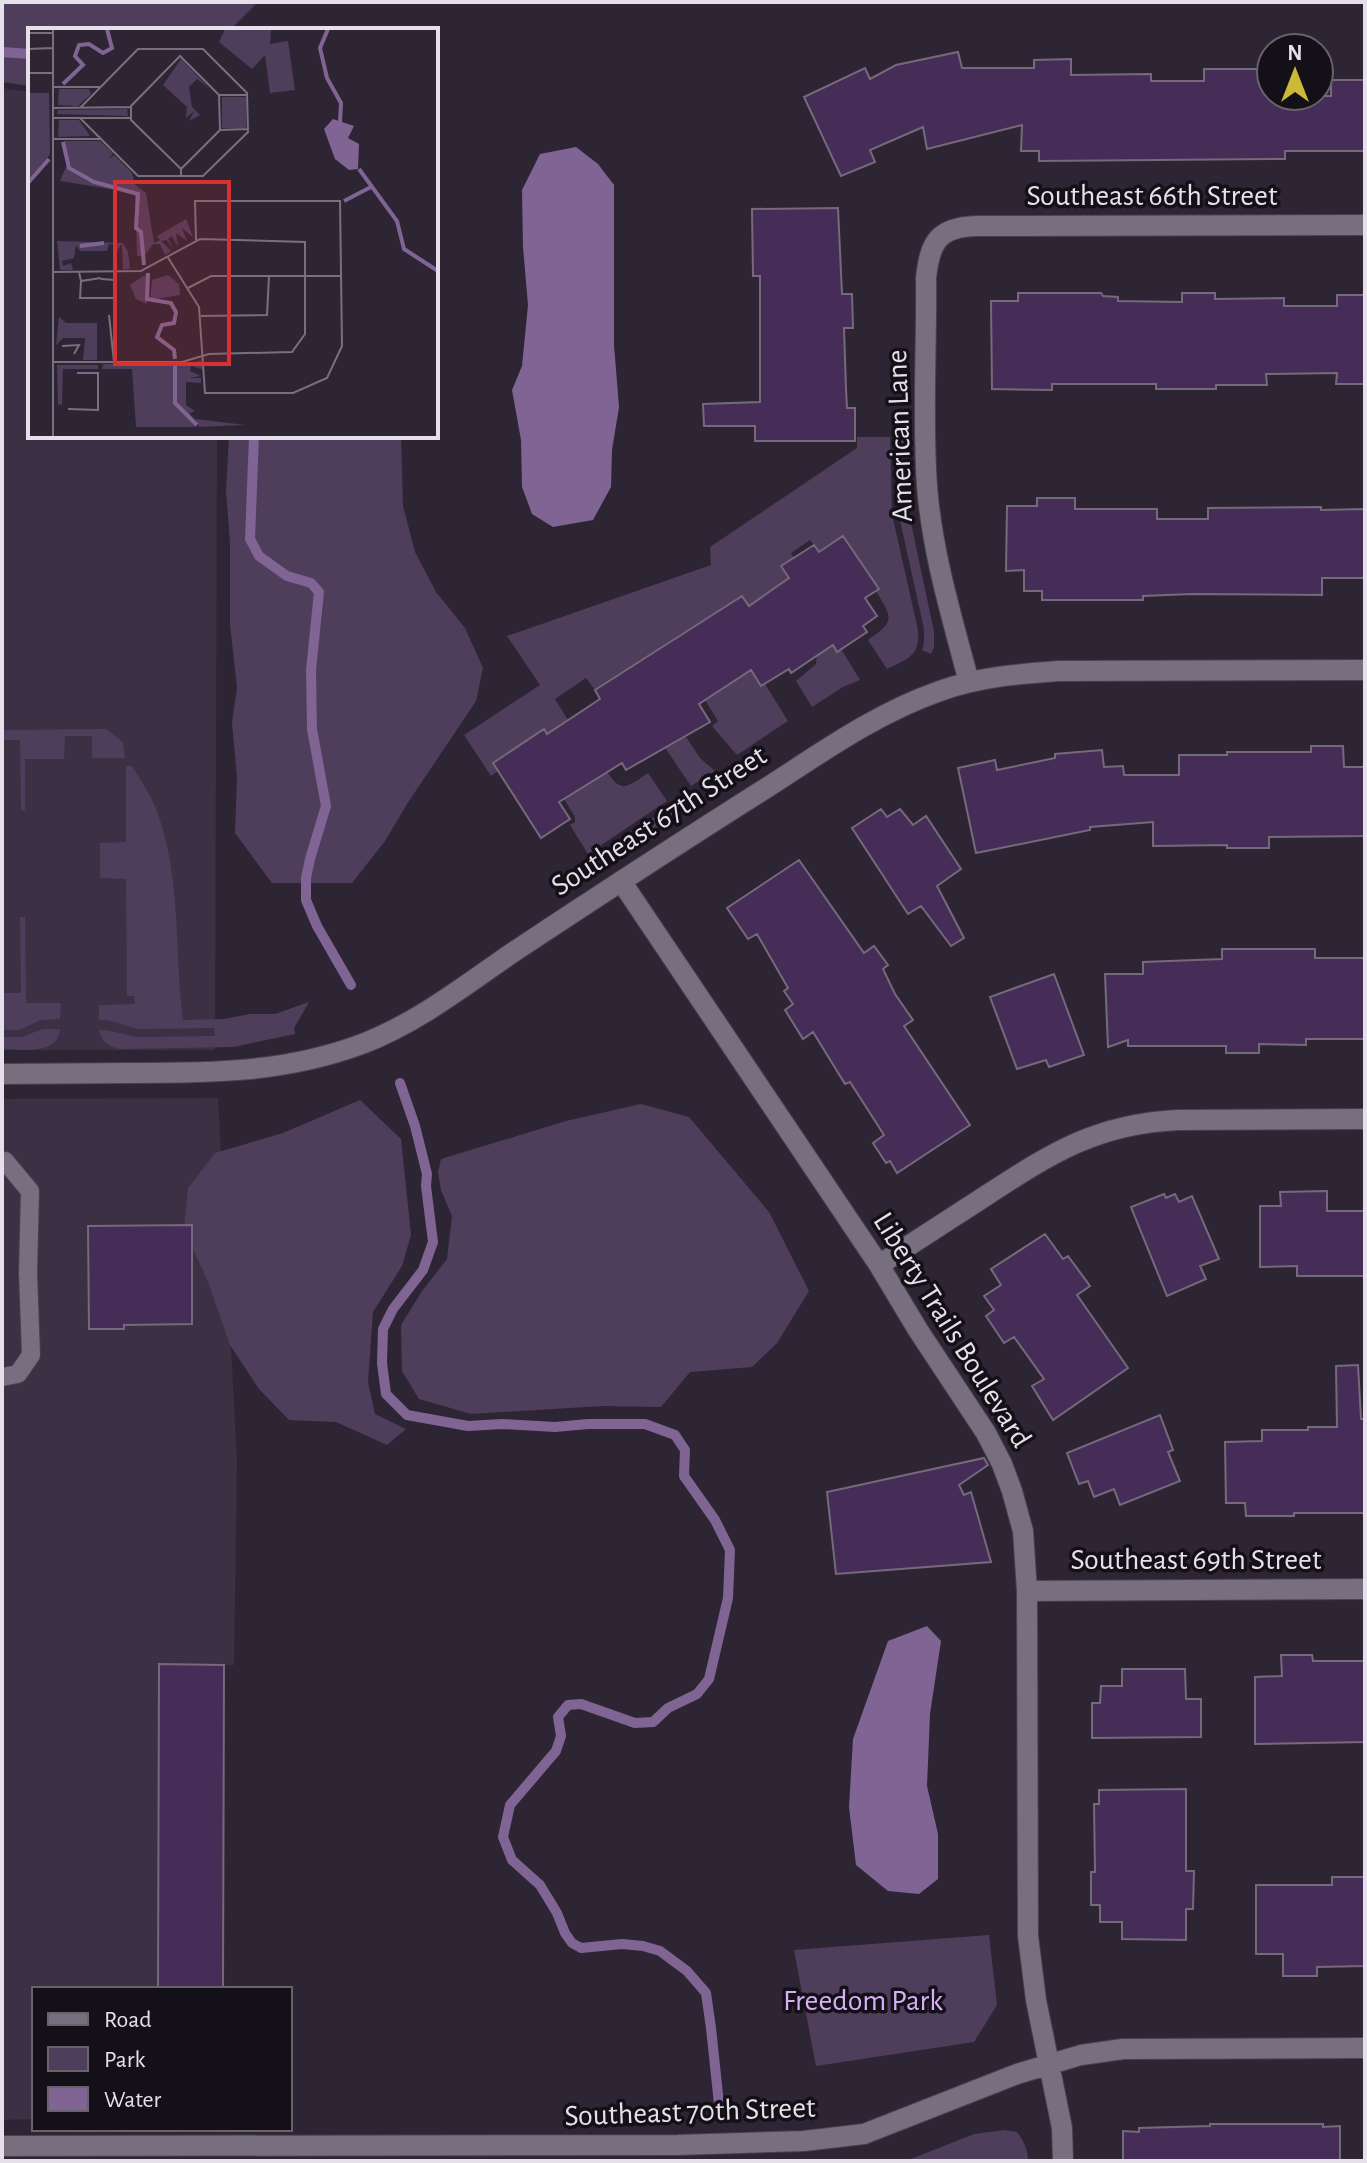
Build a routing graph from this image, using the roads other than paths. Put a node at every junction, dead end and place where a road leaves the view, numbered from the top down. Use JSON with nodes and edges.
{"nodes":[{"id":1,"x":1365,"y":225,"type":"edge"},
{"id":2,"x":941,"y":235,"type":"joint"},
{"id":3,"x":1365,"y":670,"type":"edge"},
{"id":4,"x":969,"y":682,"type":"junction"},
{"id":5,"x":621,"y":881,"type":"junction"},
{"id":6,"x":2,"y":1074,"type":"edge"},
{"id":7,"x":1365,"y":1119,"type":"edge"},
{"id":8,"x":2,"y":1161,"type":"edge"},
{"id":9,"x":879,"y":1265,"type":"junction"},
{"id":10,"x":2,"y":1377,"type":"edge"},
{"id":11,"x":1365,"y":1589,"type":"edge"},
{"id":12,"x":1027,"y":1591,"type":"junction"},
{"id":13,"x":1365,"y":2048,"type":"edge"},
{"id":14,"x":1049,"y":2064,"type":"junction"},
{"id":15,"x":191,"y":2138,"type":"edge"},
{"id":16,"x":2,"y":2146,"type":"edge"},
{"id":17,"x":1063,"y":2161,"type":"edge"}],
"edges":[{"from":1,"to":2,"type":"street","name":"Southeast 66th Street"},
{"from":2,"to":4,"type":"street","name":"American Lane"},
{"from":3,"to":4,"type":"street","name":"Southeast 67th Street"},
{"from":4,"to":5,"type":"street","name":"Southeast 67th Street"},
{"from":5,"to":6,"type":"street","name":"Southeast 67th Street"},
{"from":5,"to":9,"type":"street","name":"Liberty Trails Boulevard"},
{"from":7,"to":9,"type":"street"},
{"from":8,"to":10,"type":"lane"},
{"from":9,"to":12,"type":"street","name":"Liberty Trails Boulevard"},
{"from":11,"to":12,"type":"street","name":"Southeast 69th Street"},
{"from":12,"to":14,"type":"street","name":"Liberty Trails Boulevard"},
{"from":13,"to":14,"type":"street","name":"Southeast 70th Street"},
{"from":14,"to":15,"type":"street","name":"Southeast 70th Street"},
{"from":14,"to":17,"type":"street","name":"Liberty Trails Boulevard"},
{"from":15,"to":16,"type":"street","name":"Southeast 70th Street"}]}
